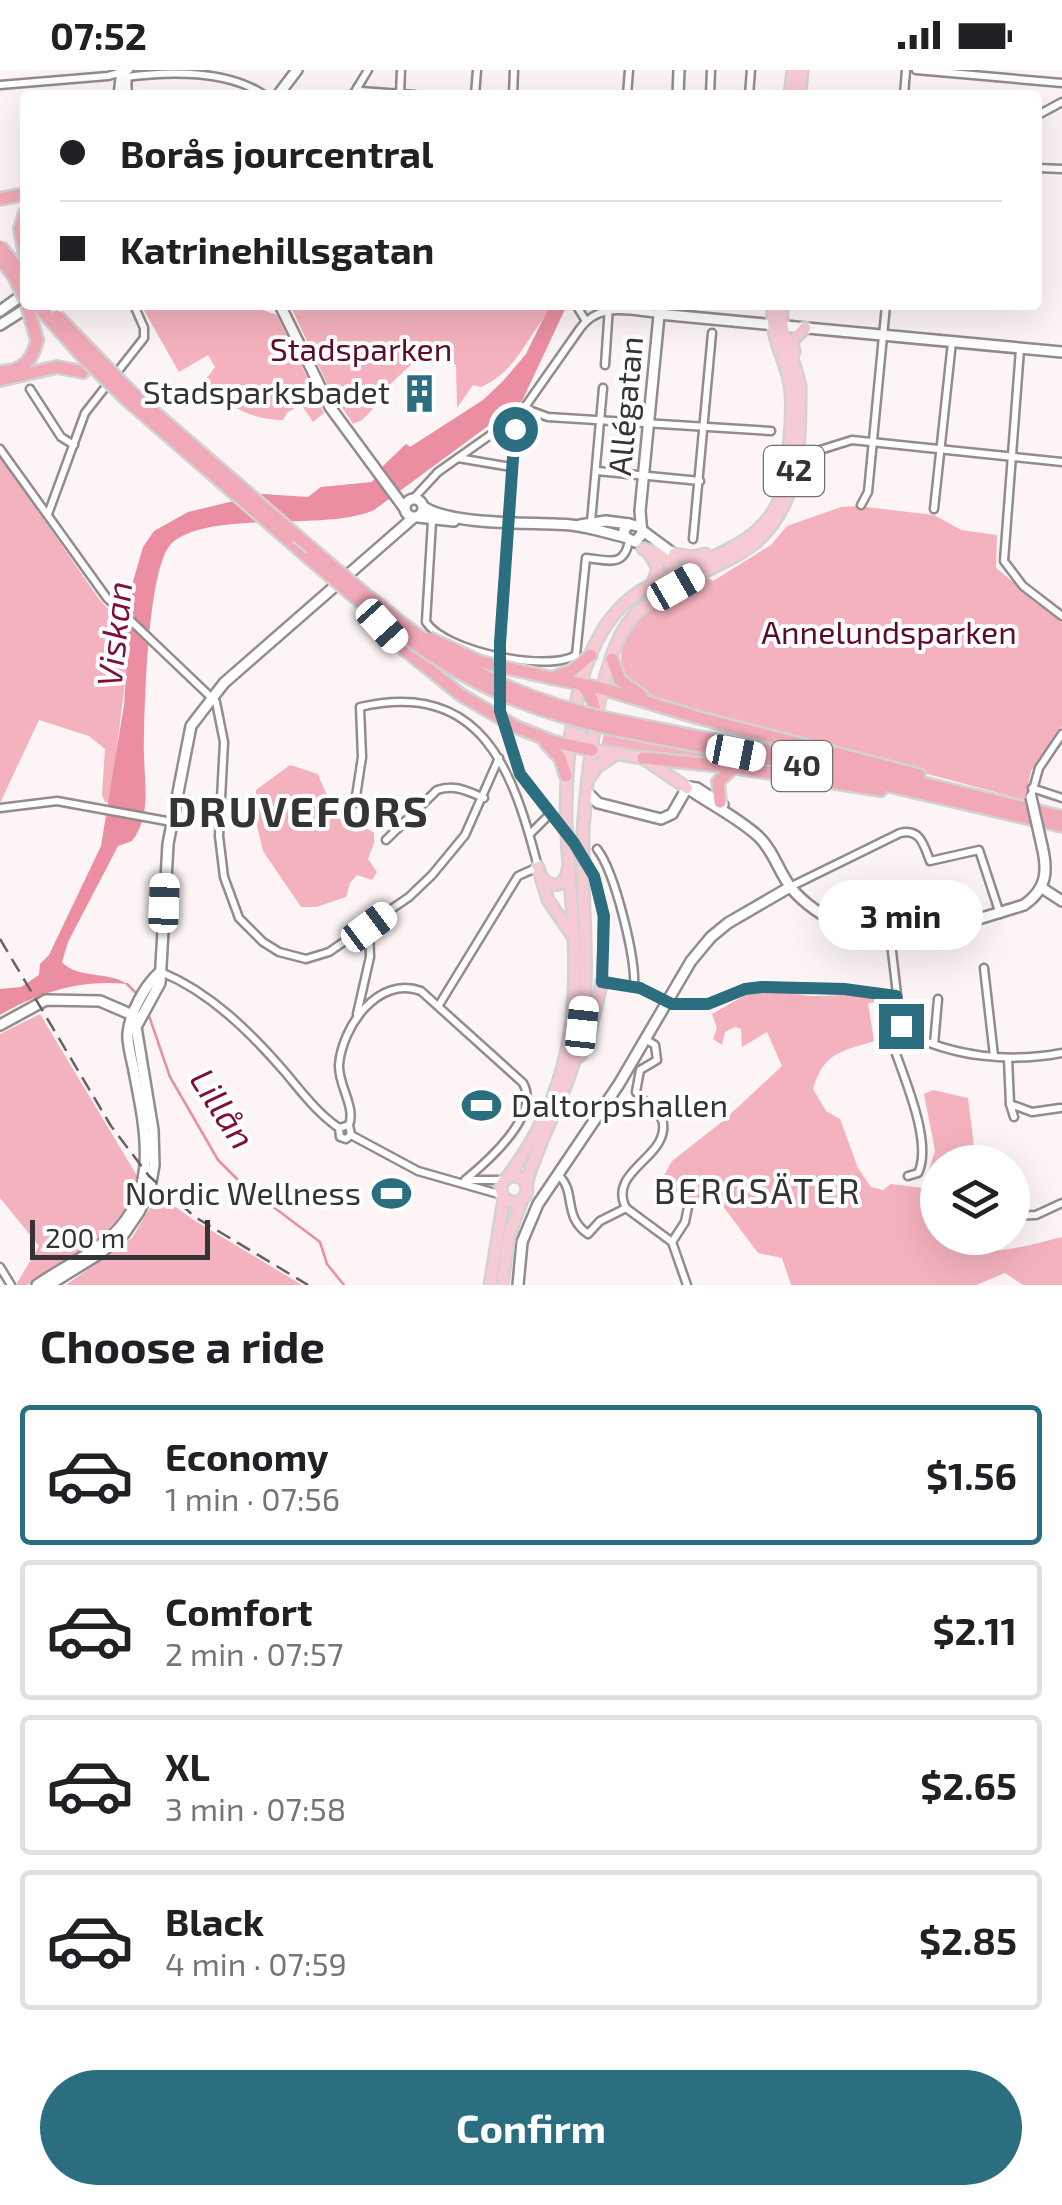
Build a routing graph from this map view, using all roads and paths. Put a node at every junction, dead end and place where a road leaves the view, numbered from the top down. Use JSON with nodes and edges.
{"nodes":[{"id":1,"x":72,"y":70,"type":"edge"},
{"id":2,"x":155,"y":70,"type":"edge"},
{"id":3,"x":297,"y":70,"type":"edge"},
{"id":4,"x":916,"y":70,"type":"edge"},
{"id":5,"x":125,"y":72,"type":"edge"},
{"id":6,"x":965,"y":72,"type":"edge"},
{"id":7,"x":169,"y":74,"type":"junction"},
{"id":8,"x":74,"y":80,"type":"junction"},
{"id":9,"x":1062,"y":82,"type":"edge"},
{"id":10,"x":0,"y":86,"type":"edge"},
{"id":11,"x":256,"y":90,"type":"edge"},
{"id":12,"x":282,"y":90,"type":"edge"},
{"id":13,"x":0,"y":246,"type":"edge"},
{"id":14,"x":20,"y":273,"type":"edge"},
{"id":15,"x":20,"y":308,"type":"edge"},
{"id":16,"x":31,"y":310,"type":"edge"},
{"id":17,"x":38,"y":310,"type":"edge"},
{"id":18,"x":53,"y":310,"type":"edge"},
{"id":19,"x":136,"y":310,"type":"edge"},
{"id":20,"x":282,"y":310,"type":"edge"},
{"id":21,"x":579,"y":310,"type":"edge"},
{"id":22,"x":604,"y":310,"type":"edge"},
{"id":23,"x":609,"y":310,"type":"edge"},
{"id":24,"x":660,"y":310,"type":"edge"},
{"id":25,"x":667,"y":310,"type":"edge"},
{"id":26,"x":774,"y":310,"type":"edge"},
{"id":27,"x":780,"y":310,"type":"edge"},
{"id":28,"x":886,"y":310,"type":"edge"},
{"id":29,"x":586,"y":320,"type":"junction"},
{"id":30,"x":0,"y":325,"type":"edge"},
{"id":31,"x":776,"y":325,"type":"junction"},
{"id":32,"x":805,"y":328,"type":"junction"},
{"id":33,"x":712,"y":333,"type":"dead end"},
{"id":34,"x":883,"y":336,"type":"junction"},
{"id":35,"x":952,"y":342,"type":"junction"},
{"id":36,"x":1020,"y":349,"type":"junction"},
{"id":37,"x":1062,"y":352,"type":"edge"},
{"id":38,"x":604,"y":366,"type":"dead end"},
{"id":39,"x":796,"y":368,"type":"junction"},
{"id":40,"x":0,"y":372,"type":"edge"},
{"id":41,"x":0,"y":380,"type":"edge"},
{"id":42,"x":603,"y":388,"type":"dead end"},
{"id":43,"x":30,"y":389,"type":"dead end"},
{"id":44,"x":128,"y":395,"type":"junction"},
{"id":45,"x":526,"y":409,"type":"junction"},
{"id":46,"x":600,"y":419,"type":"junction"},
{"id":47,"x":511,"y":422,"type":"junction"},
{"id":48,"x":650,"y":423,"type":"junction"},
{"id":49,"x":704,"y":426,"type":"junction"},
{"id":50,"x":771,"y":431,"type":"dead end"},
{"id":51,"x":873,"y":443,"type":"junction"},
{"id":52,"x":74,"y":446,"type":"junction"},
{"id":53,"x":0,"y":449,"type":"edge"},
{"id":54,"x":941,"y":451,"type":"junction"},
{"id":55,"x":804,"y":454,"type":"dead end"},
{"id":56,"x":1010,"y":457,"type":"junction"},
{"id":57,"x":458,"y":458,"type":"junction"},
{"id":58,"x":1062,"y":462,"type":"edge"},
{"id":59,"x":511,"y":467,"type":"junction"},
{"id":60,"x":596,"y":470,"type":"junction"},
{"id":61,"x":646,"y":474,"type":"junction"},
{"id":62,"x":700,"y":481,"type":"junction"},
{"id":63,"x":861,"y":505,"type":"dead end"},
{"id":64,"x":414,"y":508,"type":"junction"},
{"id":65,"x":934,"y":509,"type":"dead end"},
{"id":66,"x":48,"y":514,"type":"junction"},
{"id":67,"x":461,"y":518,"type":"junction"},
{"id":68,"x":507,"y":521,"type":"junction"},
{"id":69,"x":590,"y":522,"type":"junction"},
{"id":70,"x":432,"y":524,"type":"junction"},
{"id":71,"x":578,"y":526,"type":"junction"},
{"id":72,"x":636,"y":526,"type":"junction"},
{"id":73,"x":280,"y":527,"type":"junction"},
{"id":74,"x":693,"y":538,"type":"dead end"},
{"id":75,"x":629,"y":540,"type":"junction"},
{"id":76,"x":730,"y":548,"type":"junction"},
{"id":77,"x":643,"y":549,"type":"junction"},
{"id":78,"x":674,"y":554,"type":"junction"},
{"id":79,"x":681,"y":570,"type":"junction"},
{"id":80,"x":698,"y":574,"type":"junction"},
{"id":81,"x":653,"y":583,"type":"junction"},
{"id":82,"x":362,"y":598,"type":"junction"},
{"id":83,"x":647,"y":602,"type":"junction"},
{"id":84,"x":1062,"y":616,"type":"edge"},
{"id":85,"x":481,"y":654,"type":"junction"},
{"id":86,"x":591,"y":655,"type":"junction"},
{"id":87,"x":500,"y":656,"type":"junction"},
{"id":88,"x":612,"y":659,"type":"junction"},
{"id":89,"x":499,"y":676,"type":"junction"},
{"id":90,"x":552,"y":678,"type":"junction"},
{"id":91,"x":582,"y":684,"type":"junction"},
{"id":92,"x":604,"y":688,"type":"junction"},
{"id":93,"x":212,"y":697,"type":"junction"},
{"id":94,"x":649,"y":701,"type":"junction"},
{"id":95,"x":576,"y":714,"type":"junction"},
{"id":96,"x":597,"y":722,"type":"junction"},
{"id":97,"x":1062,"y":734,"type":"edge"},
{"id":98,"x":535,"y":735,"type":"junction"},
{"id":99,"x":569,"y":746,"type":"junction"},
{"id":100,"x":592,"y":750,"type":"junction"},
{"id":101,"x":616,"y":755,"type":"junction"},
{"id":102,"x":499,"y":758,"type":"junction"},
{"id":103,"x":643,"y":758,"type":"junction"},
{"id":104,"x":733,"y":768,"type":"junction"},
{"id":105,"x":566,"y":776,"type":"junction"},
{"id":106,"x":588,"y":779,"type":"junction"},
{"id":107,"x":686,"y":788,"type":"junction"},
{"id":108,"x":586,"y":792,"type":"junction"},
{"id":109,"x":1032,"y":792,"type":"junction"},
{"id":110,"x":484,"y":798,"type":"junction"},
{"id":111,"x":1062,"y":798,"type":"edge"},
{"id":112,"x":720,"y":802,"type":"junction"},
{"id":113,"x":988,"y":802,"type":"junction"},
{"id":114,"x":354,"y":803,"type":"dead end"},
{"id":115,"x":0,"y":808,"type":"edge"},
{"id":116,"x":550,"y":814,"type":"junction"},
{"id":117,"x":730,"y":815,"type":"junction"},
{"id":118,"x":1062,"y":816,"type":"edge"},
{"id":119,"x":172,"y":822,"type":"junction"},
{"id":120,"x":1062,"y":826,"type":"edge"},
{"id":121,"x":530,"y":834,"type":"junction"},
{"id":122,"x":386,"y":840,"type":"dead end"},
{"id":123,"x":597,"y":849,"type":"dead end"},
{"id":124,"x":569,"y":858,"type":"junction"},
{"id":125,"x":540,"y":872,"type":"junction"},
{"id":126,"x":790,"y":887,"type":"junction"},
{"id":127,"x":1042,"y":888,"type":"junction"},
{"id":128,"x":1062,"y":902,"type":"edge"},
{"id":129,"x":1000,"y":914,"type":"junction"},
{"id":130,"x":369,"y":927,"type":"junction"},
{"id":131,"x":575,"y":939,"type":"junction"},
{"id":132,"x":891,"y":943,"type":"junction"},
{"id":133,"x":984,"y":968,"type":"dead end"},
{"id":134,"x":160,"y":972,"type":"junction"},
{"id":135,"x":602,"y":982,"type":"junction"},
{"id":136,"x":634,"y":987,"type":"junction"},
{"id":137,"x":896,"y":996,"type":"junction"},
{"id":138,"x":938,"y":998,"type":"dead end"},
{"id":139,"x":667,"y":1001,"type":"junction"},
{"id":140,"x":439,"y":1006,"type":"junction"},
{"id":141,"x":138,"y":1013,"type":"junction"},
{"id":142,"x":357,"y":1015,"type":"junction"},
{"id":143,"x":0,"y":1025,"type":"edge"},
{"id":144,"x":905,"y":1032,"type":"junction"},
{"id":145,"x":645,"y":1039,"type":"junction"},
{"id":146,"x":934,"y":1044,"type":"junction"},
{"id":147,"x":1062,"y":1053,"type":"edge"},
{"id":148,"x":994,"y":1056,"type":"junction"},
{"id":149,"x":1008,"y":1058,"type":"junction"},
{"id":150,"x":570,"y":1074,"type":"junction"},
{"id":151,"x":1010,"y":1104,"type":"junction"},
{"id":152,"x":1060,"y":1108,"type":"edge"},
{"id":153,"x":685,"y":1113,"type":"dead end"},
{"id":154,"x":660,"y":1116,"type":"junction"},
{"id":155,"x":1014,"y":1117,"type":"dead end"},
{"id":156,"x":349,"y":1125,"type":"junction"},
{"id":157,"x":338,"y":1128,"type":"junction"},
{"id":158,"x":352,"y":1135,"type":"junction"},
{"id":159,"x":476,"y":1171,"type":"junction"},
{"id":160,"x":557,"y":1174,"type":"junction"},
{"id":161,"x":908,"y":1176,"type":"dead end"},
{"id":162,"x":506,"y":1179,"type":"junction"},
{"id":163,"x":450,"y":1180,"type":"junction"},
{"id":164,"x":465,"y":1180,"type":"junction"},
{"id":165,"x":484,"y":1182,"type":"junction"},
{"id":166,"x":526,"y":1185,"type":"junction"},
{"id":167,"x":503,"y":1197,"type":"junction"},
{"id":168,"x":522,"y":1200,"type":"junction"},
{"id":169,"x":1062,"y":1202,"type":"edge"},
{"id":170,"x":688,"y":1207,"type":"dead end"},
{"id":171,"x":626,"y":1208,"type":"junction"},
{"id":172,"x":1030,"y":1215,"type":"edge"},
{"id":173,"x":672,"y":1242,"type":"junction"},
{"id":174,"x":0,"y":1268,"type":"edge"},
{"id":175,"x":12,"y":1284,"type":"edge"},
{"id":176,"x":37,"y":1285,"type":"edge"},
{"id":177,"x":49,"y":1285,"type":"edge"},
{"id":178,"x":490,"y":1285,"type":"edge"},
{"id":179,"x":502,"y":1285,"type":"edge"},
{"id":180,"x":518,"y":1285,"type":"edge"},
{"id":181,"x":687,"y":1285,"type":"edge"}],
"edges":[{"from":1,"to":8,"type":"street"},
{"from":2,"to":7,"type":"street"},
{"from":3,"to":12,"type":"street"},
{"from":4,"to":6,"type":"street"},
{"from":5,"to":7,"type":"street"},
{"from":5,"to":8,"type":"street"},
{"from":6,"to":9,"type":"street"},
{"from":7,"to":11,"type":"street"},
{"from":8,"to":10,"type":"street"},
{"from":13,"to":14,"type":"highway","bridge":true},
{"from":15,"to":30,"type":"street"},
{"from":16,"to":40,"type":"highway","bridge":true},
{"from":17,"to":44,"type":"highway","number":"40","bridge":true},
{"from":18,"to":44,"type":"highway","number":"40","bridge":true},
{"from":19,"to":52,"type":"street"},
{"from":20,"to":64,"type":"street"},
{"from":21,"to":29,"type":"street"},
{"from":22,"to":29,"type":"street"},
{"from":23,"to":38,"type":"street"},
{"from":24,"to":48,"type":"street","name":"Allégatan"},
{"from":25,"to":31,"type":"street"},
{"from":26,"to":31,"type":"main road","number":"42"},
{"from":27,"to":31,"type":"main road","number":"42"},
{"from":28,"to":34,"type":"street"},
{"from":29,"to":45,"type":"street"},
{"from":31,"to":32,"type":"street"},
{"from":31,"to":39,"type":"main road","number":"42"},
{"from":31,"to":76,"type":"main road","number":"42"},
{"from":32,"to":34,"type":"street"},
{"from":32,"to":39,"type":"main road"},
{"from":33,"to":49,"type":"street"},
{"from":34,"to":35,"type":"street"},
{"from":34,"to":51,"type":"street"},
{"from":35,"to":36,"type":"street"},
{"from":35,"to":54,"type":"street"},
{"from":36,"to":37,"type":"street"},
{"from":36,"to":56,"type":"street"},
{"from":39,"to":80,"type":"main road","number":"42"},
{"from":41,"to":44,"type":"highway","bridge":true},
{"from":42,"to":46,"type":"street"},
{"from":43,"to":52,"type":"street"},
{"from":44,"to":73,"type":"highway","number":"40"},
{"from":45,"to":46,"type":"street"},
{"from":45,"to":47,"type":"street"},
{"from":46,"to":48,"type":"street"},
{"from":46,"to":60,"type":"street"},
{"from":47,"to":57,"type":"street"},
{"from":47,"to":59,"type":"street"},
{"from":48,"to":49,"type":"street"},
{"from":48,"to":61,"type":"street","name":"Allégatan"},
{"from":49,"to":50,"type":"street"},
{"from":49,"to":62,"type":"street"},
{"from":51,"to":54,"type":"street"},
{"from":51,"to":55,"type":"street"},
{"from":51,"to":63,"type":"street"},
{"from":52,"to":66,"type":"street"},
{"from":53,"to":66,"type":"street"},
{"from":54,"to":56,"type":"street"},
{"from":54,"to":65,"type":"street"},
{"from":56,"to":58,"type":"street"},
{"from":56,"to":84,"type":"street"},
{"from":57,"to":59,"type":"street"},
{"from":57,"to":64,"type":"street"},
{"from":59,"to":68,"type":"street"},
{"from":60,"to":61,"type":"street"},
{"from":60,"to":69,"type":"street"},
{"from":61,"to":62,"type":"street"},
{"from":61,"to":72,"type":"street","name":"Allégatan"},
{"from":62,"to":74,"type":"street"},
{"from":64,"to":67,"type":"street"},
{"from":64,"to":70,"type":"street"},
{"from":64,"to":93,"type":"street"},
{"from":66,"to":93,"type":"street"},
{"from":67,"to":68,"type":"street"},
{"from":67,"to":70,"type":"street"},
{"from":68,"to":71,"type":"street"},
{"from":68,"to":87,"type":"street"},
{"from":69,"to":71,"type":"street"},
{"from":69,"to":72,"type":"street"},
{"from":70,"to":85,"type":"street"},
{"from":71,"to":75,"type":"street"},
{"from":72,"to":75,"type":"street"},
{"from":72,"to":75,"type":"street"},
{"from":72,"to":78,"type":"street"},
{"from":73,"to":82,"type":"highway","number":"40","bridge":true},
{"from":73,"to":82,"type":"highway","number":"40","bridge":true},
{"from":75,"to":77,"type":"street"},
{"from":75,"to":87,"type":"street"},
{"from":76,"to":78,"type":"main road"},
{"from":76,"to":79,"type":"main road","number":"42"},
{"from":77,"to":79,"type":"main road"},
{"from":77,"to":81,"type":"main road"},
{"from":78,"to":79,"type":"main road"},
{"from":79,"to":80,"type":"main road"},
{"from":79,"to":81,"type":"main road","number":"42"},
{"from":79,"to":83,"type":"main road"},
{"from":80,"to":83,"type":"main road","number":"42"},
{"from":81,"to":86,"type":"main road","number":"42"},
{"from":82,"to":90,"type":"highway","bridge":true},
{"from":82,"to":98,"type":"highway","bridge":true},
{"from":82,"to":113,"type":"highway","number":"40","bridge":true},
{"from":83,"to":88,"type":"main road","number":"42"},
{"from":85,"to":87,"type":"street"},
{"from":85,"to":89,"type":"street"},
{"from":86,"to":90,"type":"highway"},
{"from":86,"to":91,"type":"main road","number":"42"},
{"from":87,"to":89,"type":"street"},
{"from":88,"to":92,"type":"main road","number":"42"},
{"from":88,"to":94,"type":"highway"},
{"from":89,"to":116,"type":"street"},
{"from":90,"to":91,"type":"highway"},
{"from":91,"to":92,"type":"highway"},
{"from":91,"to":95,"type":"main road"},
{"from":91,"to":96,"type":"highway"},
{"from":92,"to":94,"type":"highway"},
{"from":92,"to":96,"type":"main road"},
{"from":93,"to":119,"type":"street"},
{"from":93,"to":130,"type":"street"},
{"from":94,"to":113,"type":"highway"},
{"from":95,"to":99,"type":"main road"},
{"from":95,"to":100,"type":"main road"},
{"from":96,"to":100,"type":"main road"},
{"from":97,"to":109,"type":"street"},
{"from":98,"to":99,"type":"highway"},
{"from":98,"to":105,"type":"highway"},
{"from":99,"to":100,"type":"highway"},
{"from":99,"to":105,"type":"main road"},
{"from":100,"to":101,"type":"main road"},
{"from":100,"to":106,"type":"main road"},
{"from":101,"to":103,"type":"main road"},
{"from":101,"to":106,"type":"main road"},
{"from":102,"to":110,"type":"street"},
{"from":102,"to":114,"type":"street"},
{"from":102,"to":121,"type":"street"},
{"from":103,"to":104,"type":"highway"},
{"from":103,"to":107,"type":"main road"},
{"from":104,"to":112,"type":"highway"},
{"from":104,"to":113,"type":"highway"},
{"from":105,"to":124,"type":"main road","bridge":true},
{"from":106,"to":108,"type":"main road"},
{"from":107,"to":108,"type":"street"},
{"from":107,"to":112,"type":"street"},
{"from":107,"to":117,"type":"street"},
{"from":108,"to":150,"type":"main road","bridge":true},
{"from":109,"to":111,"type":"street"},
{"from":109,"to":127,"type":"street","bridge":true},
{"from":110,"to":122,"type":"street"},
{"from":110,"to":130,"type":"street"},
{"from":112,"to":117,"type":"street"},
{"from":113,"to":118,"type":"highway","number":"40"},
{"from":113,"to":120,"type":"highway","number":"40"},
{"from":115,"to":119,"type":"street"},
{"from":116,"to":121,"type":"street"},
{"from":116,"to":135,"type":"street"},
{"from":117,"to":126,"type":"street"},
{"from":119,"to":134,"type":"street"},
{"from":121,"to":125,"type":"street"},
{"from":123,"to":136,"type":"street"},
{"from":124,"to":125,"type":"main road"},
{"from":124,"to":131,"type":"main road"},
{"from":125,"to":131,"type":"main road"},
{"from":125,"to":140,"type":"street"},
{"from":126,"to":129,"type":"street"},
{"from":126,"to":132,"type":"street"},
{"from":126,"to":139,"type":"street"},
{"from":127,"to":128,"type":"street"},
{"from":127,"to":129,"type":"street"},
{"from":129,"to":132,"type":"street"},
{"from":130,"to":142,"type":"street"},
{"from":131,"to":162,"type":"main road"},
{"from":132,"to":137,"type":"street"},
{"from":133,"to":148,"type":"street"},
{"from":134,"to":141,"type":"street"},
{"from":134,"to":157,"type":"street"},
{"from":135,"to":136,"type":"street"},
{"from":135,"to":150,"type":"main road"},
{"from":136,"to":139,"type":"street"},
{"from":137,"to":139,"type":"street"},
{"from":137,"to":144,"type":"street"},
{"from":138,"to":146,"type":"street"},
{"from":139,"to":145,"type":"street"},
{"from":140,"to":142,"type":"street"},
{"from":140,"to":159,"type":"street"},
{"from":141,"to":143,"type":"street"},
{"from":141,"to":176,"type":"street"},
{"from":141,"to":177,"type":"street"},
{"from":142,"to":156,"type":"street"},
{"from":144,"to":146,"type":"street"},
{"from":144,"to":161,"type":"street"},
{"from":145,"to":154,"type":"street"},
{"from":145,"to":160,"type":"street"},
{"from":146,"to":148,"type":"street"},
{"from":147,"to":149,"type":"street"},
{"from":148,"to":149,"type":"street"},
{"from":149,"to":151,"type":"street"},
{"from":150,"to":166,"type":"main road"},
{"from":151,"to":152,"type":"street"},
{"from":151,"to":155,"type":"street"},
{"from":153,"to":154,"type":"street"},
{"from":154,"to":171,"type":"street"},
{"from":156,"to":157,"type":"street"},
{"from":156,"to":158,"type":"street"},
{"from":157,"to":158,"type":"street"},
{"from":158,"to":163,"type":"street"},
{"from":159,"to":164,"type":"street"},
{"from":159,"to":165,"type":"street"},
{"from":160,"to":171,"type":"street"},
{"from":160,"to":180,"type":"street"},
{"from":162,"to":165,"type":"street"},
{"from":162,"to":166,"type":"main road"},
{"from":162,"to":167,"type":"main road"},
{"from":163,"to":164,"type":"street"},
{"from":163,"to":167,"type":"street"},
{"from":164,"to":165,"type":"street"},
{"from":166,"to":168,"type":"main road"},
{"from":167,"to":168,"type":"main road"},
{"from":167,"to":178,"type":"main road"},
{"from":168,"to":179,"type":"main road"},
{"from":169,"to":172,"type":"street"},
{"from":170,"to":173,"type":"street"},
{"from":171,"to":173,"type":"street"},
{"from":173,"to":181,"type":"street"},
{"from":174,"to":175,"type":"street"}]}
